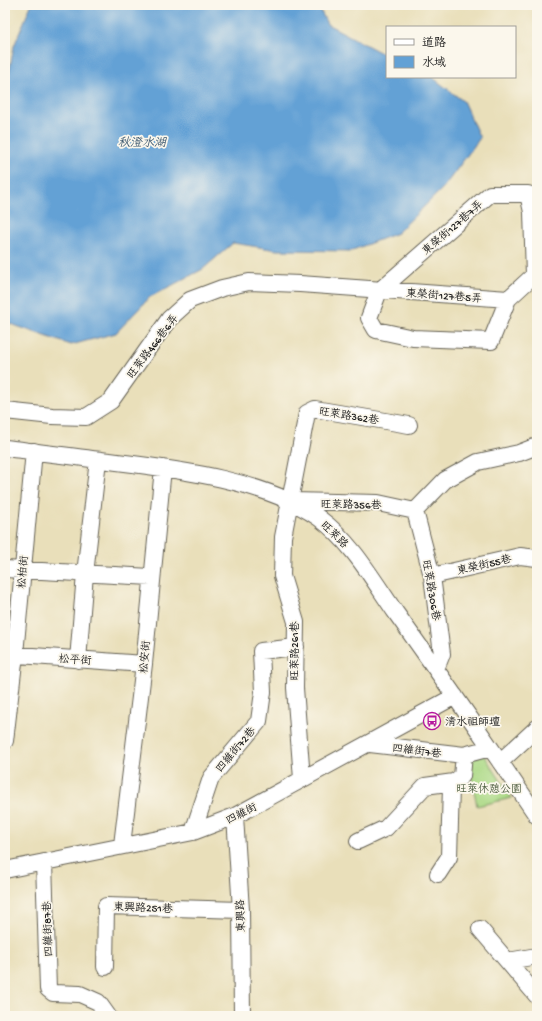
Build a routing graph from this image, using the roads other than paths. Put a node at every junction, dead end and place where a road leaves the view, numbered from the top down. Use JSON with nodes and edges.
{"nodes":[{"id":1,"x":535,"y":276,"type":"edge"},
{"id":2,"x":379,"y":291,"type":"junction"},
{"id":3,"x":508,"y":299,"type":"junction"},
{"id":4,"x":5,"y":411,"type":"edge"},
{"id":5,"x":409,"y":425,"type":"dead end"},
{"id":6,"x":537,"y":446,"type":"edge"},
{"id":7,"x":5,"y":448,"type":"edge"},
{"id":8,"x":34,"y":451,"type":"junction"},
{"id":9,"x":98,"y":460,"type":"junction"},
{"id":10,"x":163,"y":468,"type":"junction"},
{"id":11,"x":289,"y":501,"type":"junction"},
{"id":12,"x":415,"y":511,"type":"junction"},
{"id":13,"x":537,"y":558,"type":"edge"},
{"id":14,"x":5,"y":569,"type":"edge"},
{"id":15,"x":22,"y":570,"type":"junction"},
{"id":16,"x":85,"y":574,"type":"junction"},
{"id":17,"x":432,"y":576,"type":"junction"},
{"id":18,"x":151,"y":577,"type":"junction"},
{"id":19,"x":296,"y":647,"type":"junction"},
{"id":20,"x":10,"y":654,"type":"edge"},
{"id":21,"x":78,"y":660,"type":"junction"},
{"id":22,"x":144,"y":664,"type":"junction"},
{"id":23,"x":436,"y":669,"type":"junction"},
{"id":24,"x":455,"y":696,"type":"junction"},
{"id":25,"x":537,"y":728,"type":"edge"},
{"id":26,"x":5,"y":741,"type":"edge"},
{"id":27,"x":370,"y":744,"type":"junction"},
{"id":28,"x":490,"y":748,"type":"junction"},
{"id":29,"x":464,"y":756,"type":"junction"},
{"id":30,"x":500,"y":762,"type":"junction"},
{"id":31,"x":302,"y":779,"type":"junction"},
{"id":32,"x":454,"y":782,"type":"junction"},
{"id":33,"x":534,"y":807,"type":"edge"},
{"id":34,"x":235,"y":816,"type":"junction"},
{"id":35,"x":193,"y":832,"type":"junction"},
{"id":36,"x":358,"y":841,"type":"dead end"},
{"id":37,"x":122,"y":845,"type":"junction"},
{"id":38,"x":44,"y":862,"type":"junction"},
{"id":39,"x":5,"y":870,"type":"edge"},
{"id":40,"x":438,"y":874,"type":"dead end"},
{"id":41,"x":241,"y":910,"type":"junction"},
{"id":42,"x":480,"y":929,"type":"dead end"},
{"id":43,"x":537,"y":956,"type":"edge"},
{"id":44,"x":508,"y":961,"type":"junction"},
{"id":45,"x":105,"y":967,"type":"dead end"},
{"id":46,"x":537,"y":996,"type":"edge"},
{"id":47,"x":108,"y":1016,"type":"edge"},
{"id":48,"x":242,"y":1016,"type":"edge"}],
"edges":[{"from":1,"to":2,"type":"street","name":"東榮街127巷7弄"},
{"from":1,"to":3,"type":"street"},
{"from":2,"to":3,"type":"street","name":"東榮街127巷5弄"},
{"from":2,"to":3,"type":"street"},
{"from":2,"to":4,"type":"street","name":"旺萊路466巷6弄"},
{"from":5,"to":11,"type":"street","name":"旺萊路362巷"},
{"from":6,"to":12,"type":"street"},
{"from":7,"to":8,"type":"street","name":"旺萊路"},
{"from":8,"to":9,"type":"street","name":"旺萊路"},
{"from":8,"to":15,"type":"street","name":"松柏街"},
{"from":9,"to":10,"type":"street","name":"旺萊路"},
{"from":9,"to":16,"type":"street"},
{"from":10,"to":11,"type":"street","name":"旺萊路"},
{"from":10,"to":18,"type":"street","name":"松安街"},
{"from":11,"to":12,"type":"street","name":"旺萊路356巷"},
{"from":11,"to":19,"type":"street","name":"旺萊路261巷"},
{"from":11,"to":23,"type":"street","name":"旺萊路"},
{"from":12,"to":17,"type":"street","name":"旺萊路306巷"},
{"from":13,"to":17,"type":"street","name":"東榮街55巷"},
{"from":14,"to":15,"type":"street"},
{"from":15,"to":16,"type":"street"},
{"from":15,"to":20,"type":"street","name":"松柏街"},
{"from":16,"to":18,"type":"street"},
{"from":16,"to":21,"type":"street"},
{"from":17,"to":23,"type":"street","name":"旺萊路306巷"},
{"from":18,"to":22,"type":"street","name":"松安街"},
{"from":19,"to":31,"type":"street","name":"旺萊路261巷"},
{"from":19,"to":35,"type":"street","name":"四維街72巷"},
{"from":20,"to":21,"type":"street","name":"松平街"},
{"from":20,"to":26,"type":"street","name":"松柏街"},
{"from":21,"to":22,"type":"street","name":"松平街"},
{"from":22,"to":37,"type":"street","name":"松安街"},
{"from":23,"to":24,"type":"street","name":"旺萊路"},
{"from":24,"to":27,"type":"street","name":"四維街"},
{"from":24,"to":28,"type":"street","name":"旺萊路"},
{"from":25,"to":30,"type":"street"},
{"from":27,"to":29,"type":"street","name":"四維街7巷"},
{"from":27,"to":31,"type":"street","name":"四維街"},
{"from":28,"to":29,"type":"street"},
{"from":28,"to":30,"type":"street","name":"旺萊路"},
{"from":29,"to":32,"type":"street"},
{"from":30,"to":33,"type":"street","name":"旺萊路"},
{"from":31,"to":34,"type":"street","name":"四維街"},
{"from":32,"to":36,"type":"street"},
{"from":32,"to":40,"type":"street"},
{"from":34,"to":35,"type":"street","name":"四維街"},
{"from":34,"to":41,"type":"street","name":"東興路"},
{"from":35,"to":37,"type":"street","name":"四維街"},
{"from":37,"to":38,"type":"street","name":"四維街"},
{"from":38,"to":39,"type":"street","name":"四維街"},
{"from":38,"to":47,"type":"street","name":"四維街87巷"},
{"from":41,"to":45,"type":"street","name":"東興路251巷"},
{"from":41,"to":48,"type":"street","name":"東興路"},
{"from":42,"to":44,"type":"street"},
{"from":43,"to":44,"type":"street"},
{"from":44,"to":46,"type":"street"}]}
